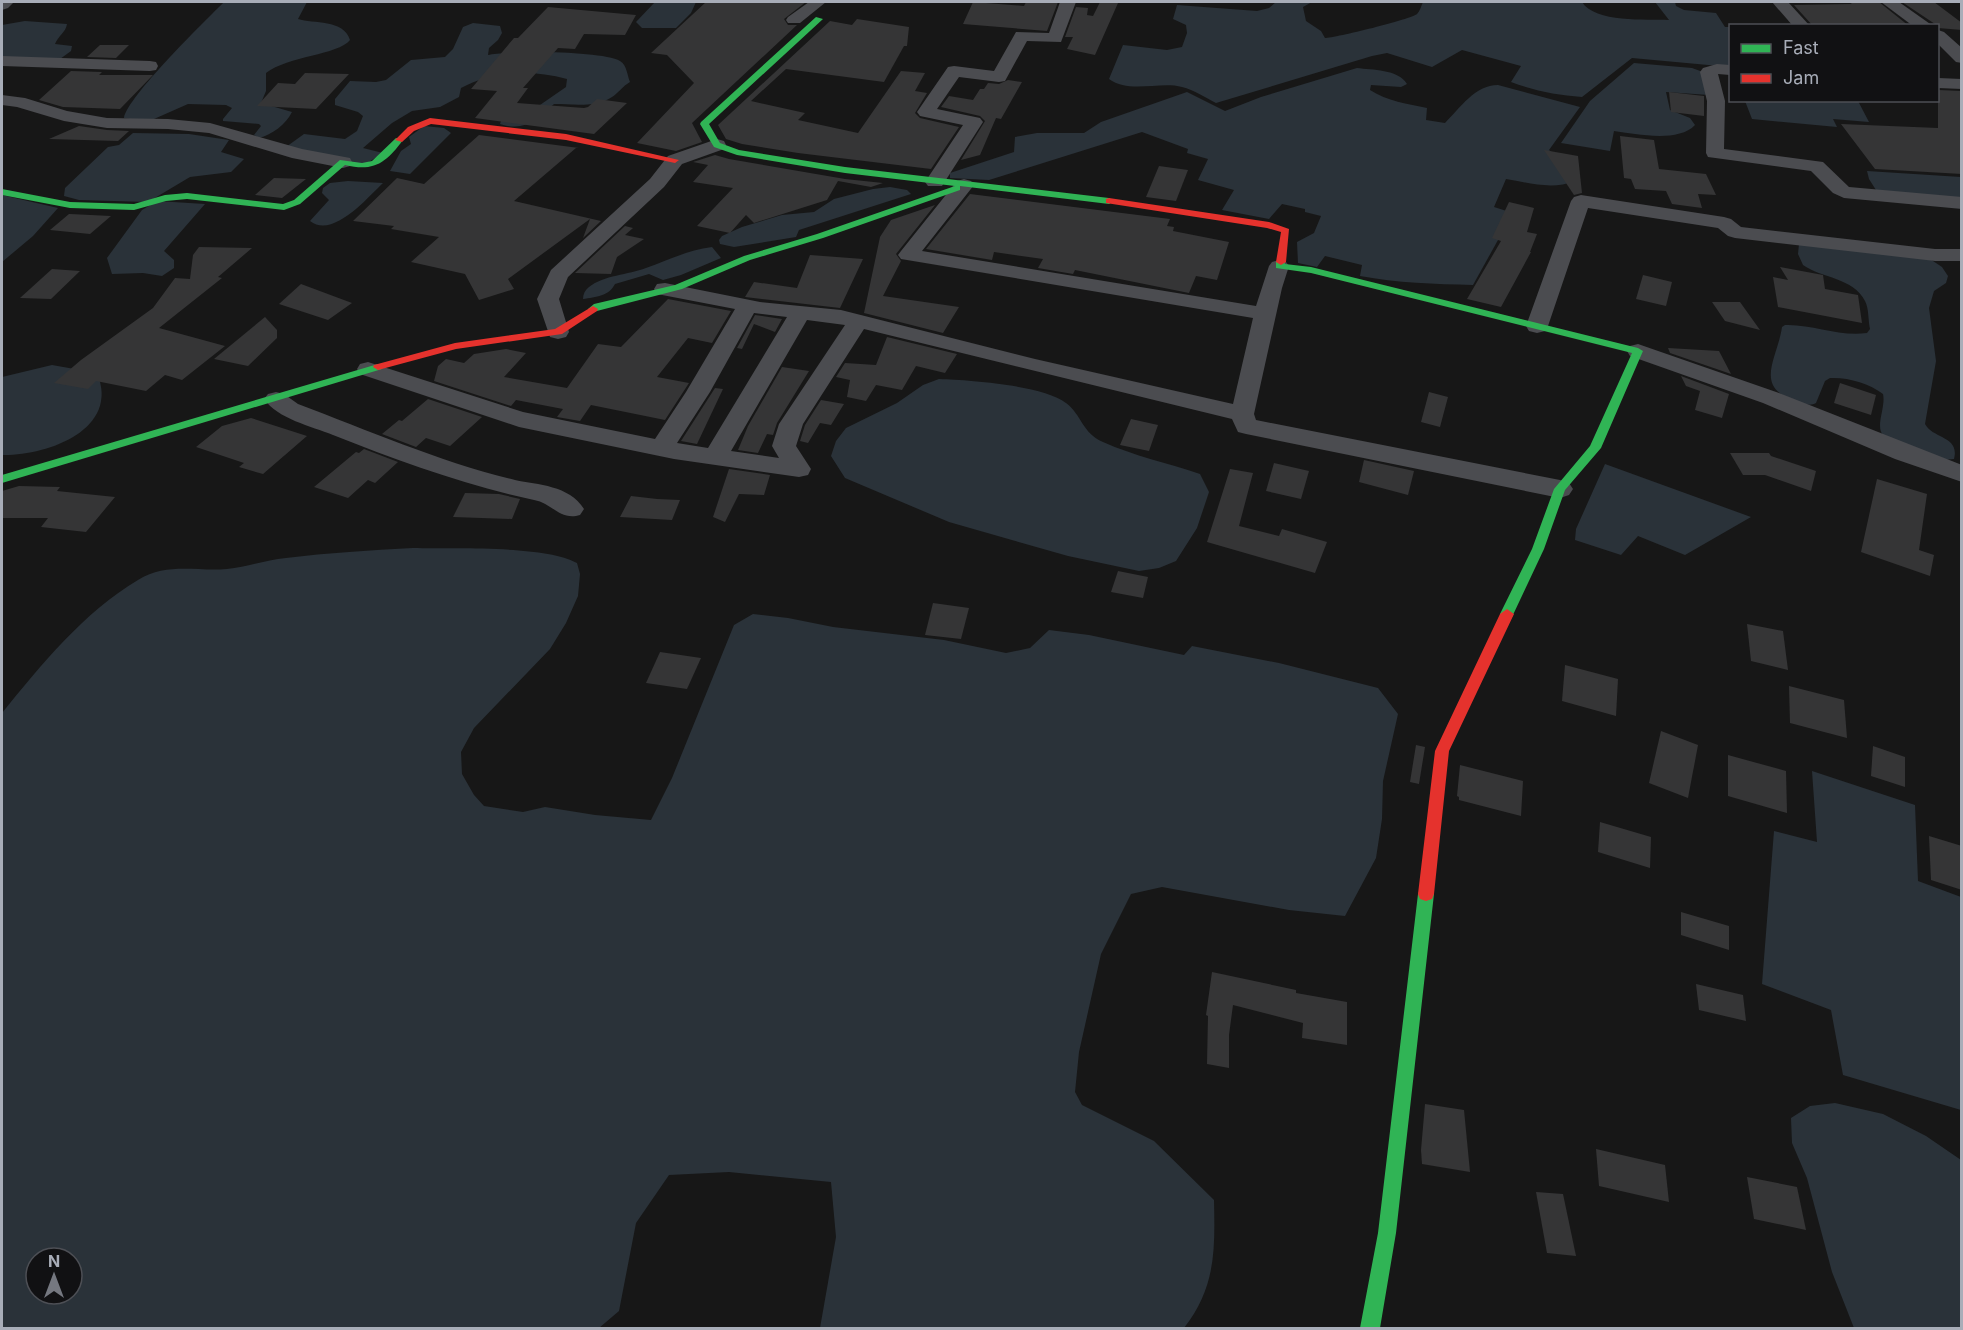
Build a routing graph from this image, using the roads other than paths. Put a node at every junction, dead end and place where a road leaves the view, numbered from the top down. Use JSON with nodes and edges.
{"nodes":[{"id":1,"x":6,"y":2,"type":"edge"},
{"id":2,"x":818,"y":2,"type":"edge"},
{"id":3,"x":1068,"y":2,"type":"edge"},
{"id":4,"x":1780,"y":2,"type":"edge"},
{"id":5,"x":1889,"y":2,"type":"edge"},
{"id":6,"x":2,"y":5,"type":"edge"},
{"id":7,"x":819,"y":19,"type":"dead end"},
{"id":8,"x":794,"y":20,"type":"dead end"},
{"id":9,"x":1800,"y":24,"type":"edge"},
{"id":10,"x":1922,"y":24,"type":"edge"},
{"id":11,"x":1939,"y":36,"type":"edge"},
{"id":12,"x":1962,"y":58,"type":"edge"},
{"id":13,"x":2,"y":61,"type":"edge"},
{"id":14,"x":44,"y":62,"type":"junction"},
{"id":15,"x":150,"y":66,"type":"dead end"},
{"id":16,"x":1729,"y":70,"type":"edge"},
{"id":17,"x":1939,"y":83,"type":"edge"},
{"id":18,"x":1962,"y":84,"type":"edge"},
{"id":19,"x":2,"y":99,"type":"edge"},
{"id":20,"x":717,"y":145,"type":"junction"},
{"id":21,"x":675,"y":160,"type":"junction"},
{"id":22,"x":343,"y":162,"type":"junction"},
{"id":23,"x":935,"y":182,"type":"junction"},
{"id":24,"x":964,"y":185,"type":"junction"},
{"id":25,"x":2,"y":192,"type":"edge"},
{"id":26,"x":1962,"y":203,"type":"edge"},
{"id":27,"x":1962,"y":255,"type":"edge"},
{"id":28,"x":1279,"y":266,"type":"junction"},
{"id":29,"x":665,"y":290,"type":"junction"},
{"id":30,"x":748,"y":304,"type":"junction"},
{"id":31,"x":800,"y":314,"type":"junction"},
{"id":32,"x":1266,"y":314,"type":"junction"},
{"id":33,"x":858,"y":322,"type":"junction"},
{"id":34,"x":1538,"y":326,"type":"junction"},
{"id":35,"x":558,"y":332,"type":"junction"},
{"id":36,"x":1638,"y":351,"type":"junction"},
{"id":37,"x":368,"y":369,"type":"junction"},
{"id":38,"x":276,"y":399,"type":"junction"},
{"id":39,"x":1242,"y":414,"type":"junction"},
{"id":40,"x":662,"y":448,"type":"junction"},
{"id":41,"x":715,"y":457,"type":"junction"},
{"id":42,"x":1962,"y":474,"type":"edge"},
{"id":43,"x":2,"y":479,"type":"edge"},
{"id":44,"x":1560,"y":489,"type":"junction"},
{"id":45,"x":571,"y":509,"type":"dead end"},
{"id":46,"x":1370,"y":1329,"type":"edge"}],
"edges":[{"from":1,"to":6,"type":"street"},
{"from":2,"to":8,"type":"street"},
{"from":3,"to":23,"type":"street"},
{"from":4,"to":9,"type":"street"},
{"from":5,"to":10,"type":"street"},
{"from":7,"to":20,"type":"street"},
{"from":11,"to":12,"type":"street"},
{"from":13,"to":14,"type":"street"},
{"from":14,"to":15,"type":"street"},
{"from":14,"to":19,"type":"street"},
{"from":16,"to":26,"type":"street"},
{"from":17,"to":18,"type":"street"},
{"from":19,"to":22,"type":"street"},
{"from":20,"to":21,"type":"street"},
{"from":20,"to":23,"type":"street"},
{"from":21,"to":22,"type":"street"},
{"from":21,"to":35,"type":"street"},
{"from":22,"to":25,"type":"street"},
{"from":23,"to":24,"type":"street"},
{"from":24,"to":28,"type":"street"},
{"from":24,"to":29,"type":"street"},
{"from":24,"to":32,"type":"street"},
{"from":27,"to":34,"type":"street"},
{"from":28,"to":32,"type":"street"},
{"from":28,"to":34,"type":"street"},
{"from":29,"to":30,"type":"street"},
{"from":29,"to":35,"type":"street"},
{"from":30,"to":31,"type":"street"},
{"from":30,"to":40,"type":"street"},
{"from":31,"to":33,"type":"street"},
{"from":31,"to":41,"type":"street"},
{"from":32,"to":39,"type":"street"},
{"from":33,"to":39,"type":"street"},
{"from":33,"to":41,"type":"street"},
{"from":34,"to":36,"type":"street"},
{"from":35,"to":37,"type":"street"},
{"from":36,"to":42,"type":"street"},
{"from":36,"to":44,"type":"street"},
{"from":37,"to":38,"type":"street"},
{"from":37,"to":40,"type":"street"},
{"from":38,"to":43,"type":"street"},
{"from":38,"to":45,"type":"street"},
{"from":39,"to":44,"type":"street"},
{"from":40,"to":41,"type":"street"},
{"from":44,"to":46,"type":"street"}]}
